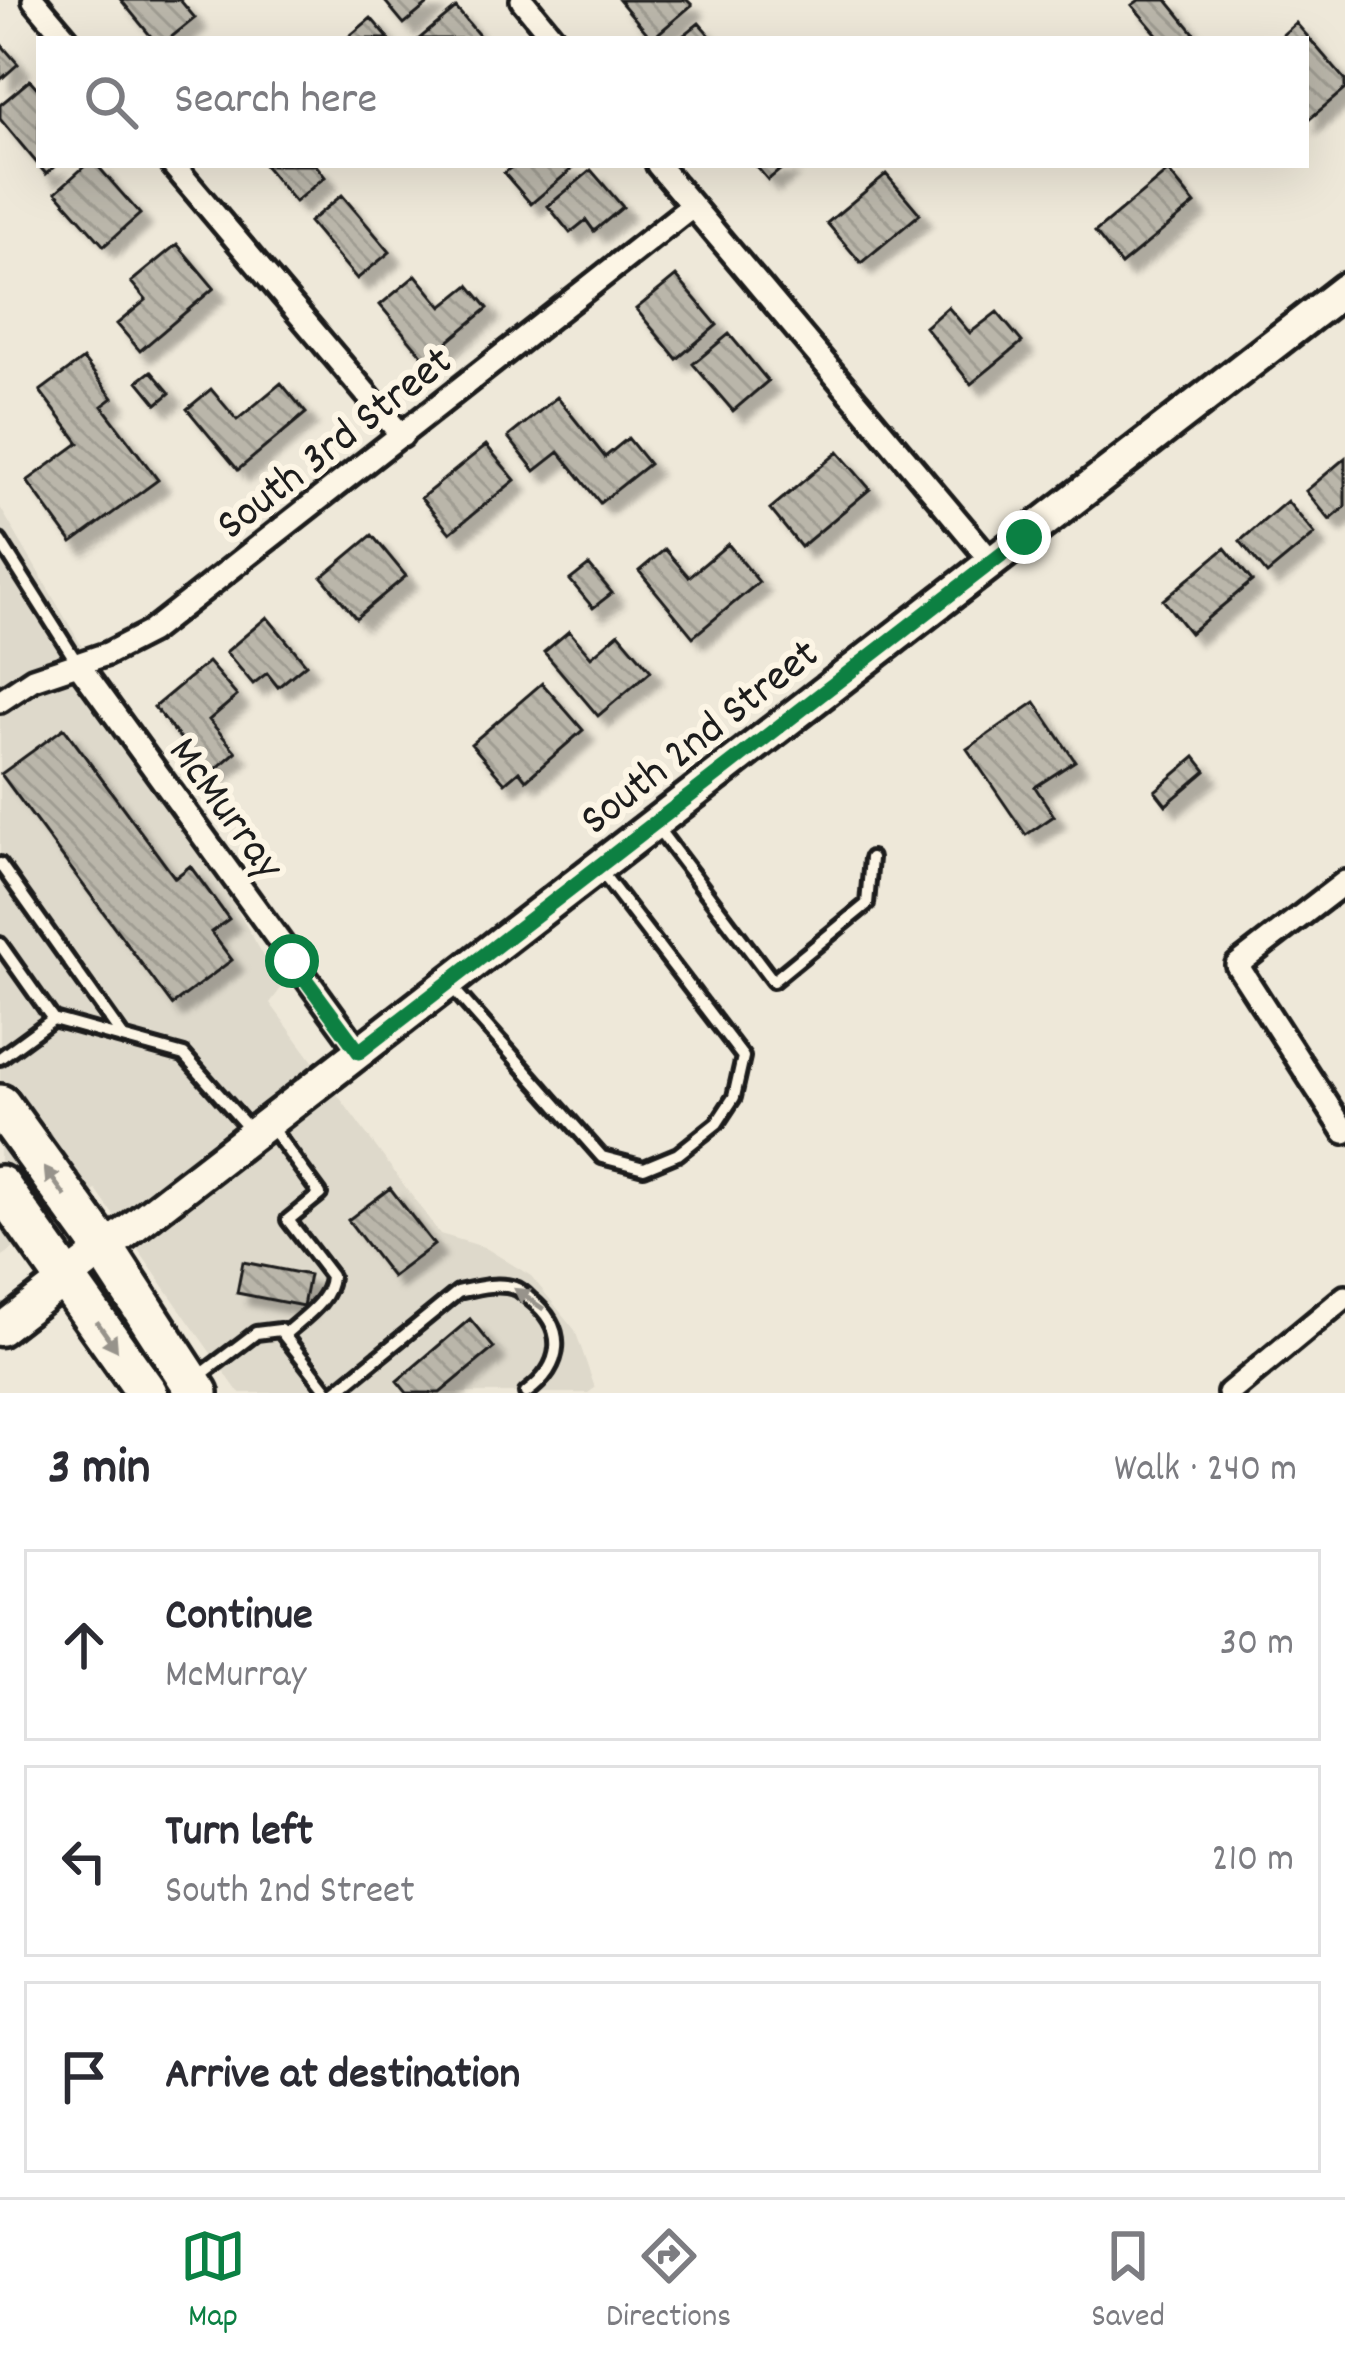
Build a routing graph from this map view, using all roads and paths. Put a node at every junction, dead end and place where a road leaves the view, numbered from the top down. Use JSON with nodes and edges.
{"nodes":[{"id":1,"x":34,"y":0,"type":"edge"},
{"id":2,"x":522,"y":0,"type":"edge"},
{"id":3,"x":64,"y":36,"type":"edge"},
{"id":4,"x":552,"y":36,"type":"edge"},
{"id":5,"x":176,"y":168,"type":"edge"},
{"id":6,"x":660,"y":168,"type":"edge"},
{"id":7,"x":692,"y":206,"type":"junction"},
{"id":8,"x":1345,"y":289,"type":"edge"},
{"id":9,"x":402,"y":436,"type":"junction"},
{"id":10,"x":0,"y":542,"type":"edge"},
{"id":11,"x":992,"y":562,"type":"junction"},
{"id":12,"x":78,"y":664,"type":"junction"},
{"id":13,"x":0,"y":701,"type":"edge"},
{"id":14,"x":654,"y":823,"type":"junction"},
{"id":15,"x":871,"y":858,"type":"dead end"},
{"id":16,"x":0,"y":863,"type":"edge"},
{"id":17,"x":598,"y":868,"type":"junction"},
{"id":18,"x":1345,"y":882,"type":"edge"},
{"id":19,"x":0,"y":944,"type":"edge"},
{"id":20,"x":448,"y":984,"type":"junction"},
{"id":21,"x":53,"y":1019,"type":"junction"},
{"id":22,"x":124,"y":1038,"type":"junction"},
{"id":23,"x":359,"y":1052,"type":"junction"},
{"id":24,"x":0,"y":1058,"type":"edge"},
{"id":25,"x":0,"y":1105,"type":"edge"},
{"id":26,"x":261,"y":1129,"type":"junction"},
{"id":27,"x":1345,"y":1132,"type":"edge"},
{"id":28,"x":0,"y":1186,"type":"edge"},
{"id":29,"x":105,"y":1250,"type":"junction"},
{"id":30,"x":67,"y":1279,"type":"junction"},
{"id":31,"x":1345,"y":1297,"type":"edge"},
{"id":32,"x":0,"y":1330,"type":"edge"},
{"id":33,"x":284,"y":1335,"type":"junction"},
{"id":34,"x":194,"y":1388,"type":"edge"},
{"id":35,"x":147,"y":1393,"type":"edge"},
{"id":36,"x":331,"y":1393,"type":"edge"},
{"id":37,"x":526,"y":1393,"type":"edge"},
{"id":38,"x":1229,"y":1393,"type":"edge"}],
"edges":[{"from":1,"to":3,"type":"street"},
{"from":2,"to":4,"type":"street"},
{"from":5,"to":9,"type":"street"},
{"from":6,"to":7,"type":"street"},
{"from":7,"to":9,"type":"street","name":"South 3rd Street"},
{"from":7,"to":11,"type":"street"},
{"from":8,"to":11,"type":"main road","name":"South 2nd Street"},
{"from":9,"to":12,"type":"street","name":"South 3rd Street"},
{"from":10,"to":12,"type":"lane"},
{"from":11,"to":14,"type":"main road","name":"South 2nd Street"},
{"from":12,"to":13,"type":"street","name":"South 3rd Street"},
{"from":12,"to":23,"type":"street","name":"McMurray"},
{"from":14,"to":15,"type":"lane"},
{"from":14,"to":17,"type":"main road","name":"South 2nd Street"},
{"from":16,"to":22,"type":"lane"},
{"from":17,"to":20,"type":"main road","name":"South 2nd Street"},
{"from":17,"to":20,"type":"lane"},
{"from":18,"to":27,"type":"street"},
{"from":19,"to":21,"type":"lane"},
{"from":20,"to":23,"type":"main road","name":"South 2nd Street"},
{"from":21,"to":22,"type":"lane"},
{"from":21,"to":24,"type":"lane"},
{"from":22,"to":26,"type":"lane"},
{"from":23,"to":26,"type":"main road","name":"South 2nd Street"},
{"from":29,"to":25,"type":"highway","one_way":true},
{"from":26,"to":29,"type":"main road","name":"South 2nd Street"},
{"from":26,"to":33,"type":"lane"},
{"from":28,"to":30,"type":"highway"},
{"from":29,"to":30,"type":"main road","name":"South 2nd Street"},
{"from":29,"to":34,"type":"highway"},
{"from":30,"to":32,"type":"main road","name":"South 2nd Street"},
{"from":30,"to":35,"type":"highway","one_way":true},
{"from":31,"to":38,"type":"street"},
{"from":33,"to":34,"type":"lane"},
{"from":33,"to":36,"type":"lane"},
{"from":37,"to":36,"type":"lane","one_way":true}]}
